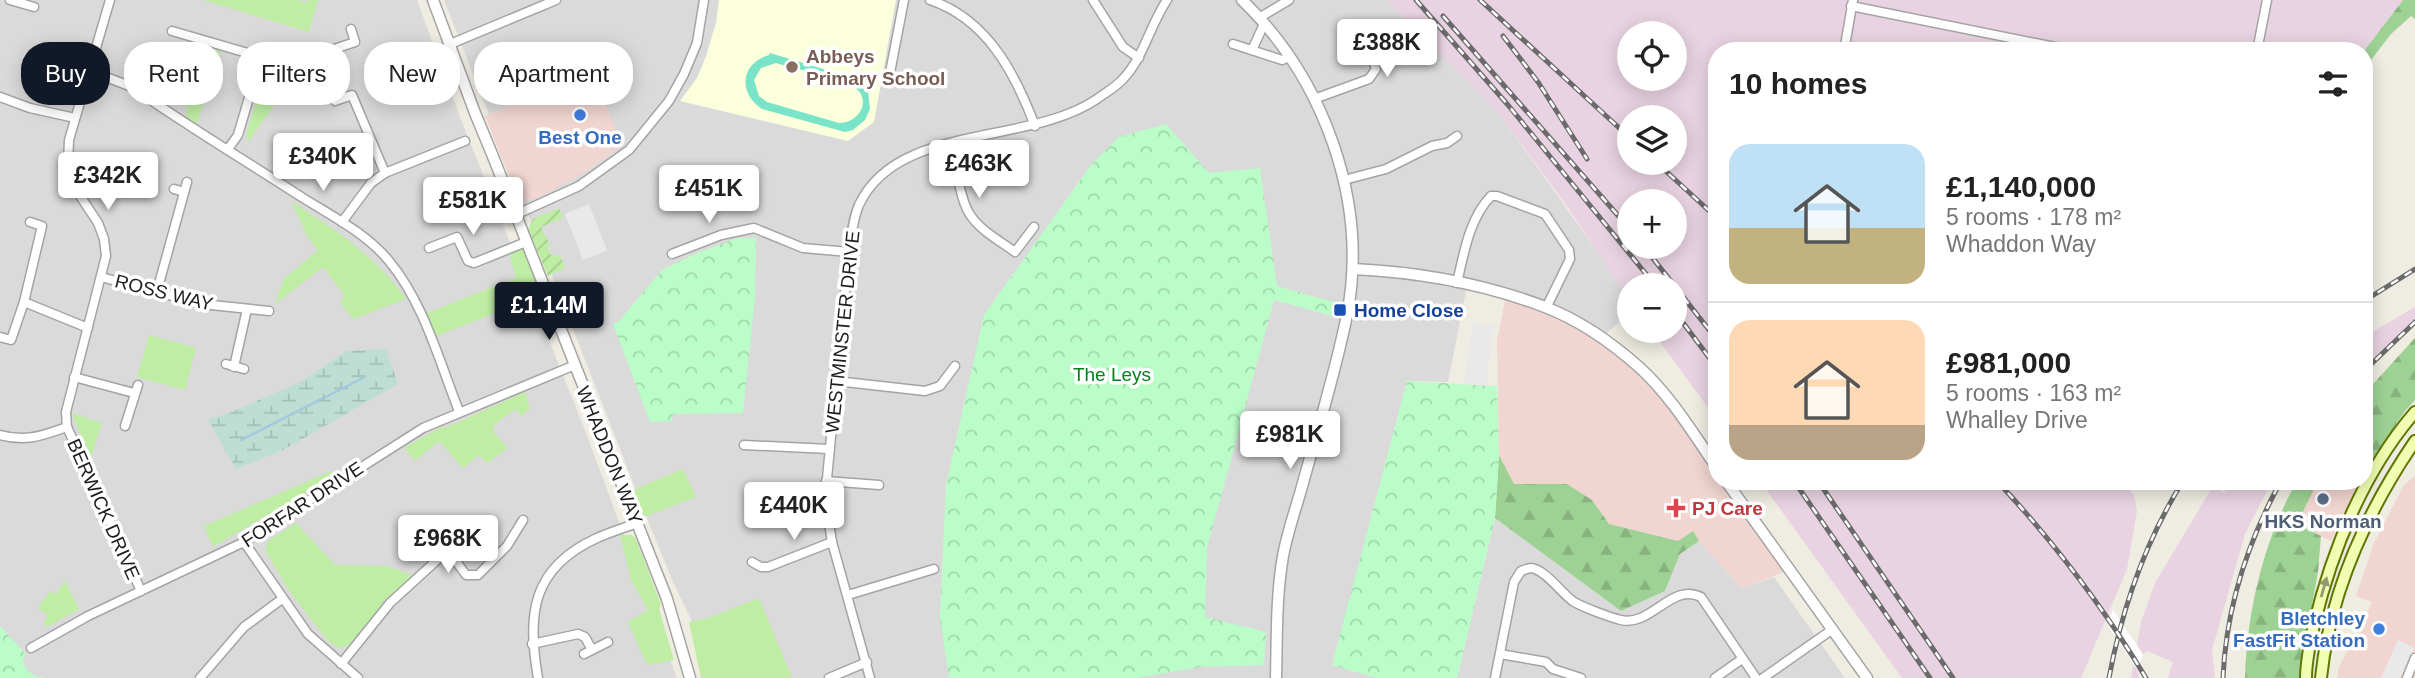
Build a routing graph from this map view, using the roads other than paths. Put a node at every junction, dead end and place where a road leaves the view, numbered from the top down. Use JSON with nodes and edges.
{"nodes":[{"id":1,"x":10,"y":0,"type":"edge"},
{"id":2,"x":110,"y":0,"type":"edge"},
{"id":3,"x":433,"y":0,"type":"edge"},
{"id":4,"x":556,"y":0,"type":"edge"},
{"id":5,"x":697,"y":0,"type":"edge"},
{"id":6,"x":704,"y":0,"type":"edge"},
{"id":7,"x":904,"y":0,"type":"edge"},
{"id":8,"x":930,"y":0,"type":"edge"},
{"id":9,"x":1093,"y":0,"type":"edge"},
{"id":10,"x":1167,"y":0,"type":"edge"},
{"id":11,"x":1242,"y":0,"type":"edge"},
{"id":12,"x":1289,"y":0,"type":"edge"},
{"id":13,"x":2267,"y":0,"type":"edge"},
{"id":14,"x":1852,"y":3,"type":"edge"},
{"id":15,"x":34,"y":7,"type":"dead end"},
{"id":16,"x":1262,"y":21,"type":"junction"},
{"id":17,"x":351,"y":29,"type":"dead end"},
{"id":18,"x":1343,"y":29,"type":"dead end"},
{"id":19,"x":172,"y":30,"type":"dead end"},
{"id":20,"x":99,"y":42,"type":"edge"},
{"id":21,"x":447,"y":42,"type":"edge"},
{"id":22,"x":455,"y":42,"type":"edge"},
{"id":23,"x":1846,"y":42,"type":"edge"},
{"id":24,"x":2033,"y":42,"type":"edge"},
{"id":25,"x":2259,"y":42,"type":"edge"},
{"id":26,"x":350,"y":44,"type":"edge"},
{"id":27,"x":1233,"y":44,"type":"dead end"},
{"id":28,"x":237,"y":50,"type":"edge"},
{"id":29,"x":1252,"y":50,"type":"junction"},
{"id":30,"x":1290,"y":57,"type":"junction"},
{"id":31,"x":1139,"y":58,"type":"junction"},
{"id":32,"x":460,"y":75,"type":"edge"},
{"id":33,"x":889,"y":78,"type":"dead end"},
{"id":34,"x":110,"y":79,"type":"edge"},
{"id":35,"x":350,"y":96,"type":"edge"},
{"id":36,"x":0,"y":97,"type":"edge"},
{"id":37,"x":1314,"y":99,"type":"junction"},
{"id":38,"x":79,"y":105,"type":"edge"},
{"id":39,"x":247,"y":105,"type":"edge"},
{"id":40,"x":75,"y":118,"type":"junction"},
{"id":41,"x":1035,"y":126,"type":"junction"},
{"id":42,"x":1457,"y":136,"type":"dead end"},
{"id":43,"x":465,"y":141,"type":"dead end"},
{"id":44,"x":951,"y":144,"type":"junction"},
{"id":45,"x":228,"y":149,"type":"junction"},
{"id":46,"x":385,"y":173,"type":"junction"},
{"id":47,"x":1344,"y":180,"type":"junction"},
{"id":48,"x":187,"y":182,"type":"dead end"},
{"id":49,"x":174,"y":189,"type":"dead end"},
{"id":50,"x":184,"y":192,"type":"junction"},
{"id":51,"x":515,"y":215,"type":"junction"},
{"id":52,"x":30,"y":222,"type":"dead end"},
{"id":53,"x":342,"y":222,"type":"junction"},
{"id":54,"x":1034,"y":227,"type":"dead end"},
{"id":55,"x":526,"y":242,"type":"junction"},
{"id":56,"x":429,"y":248,"type":"dead end"},
{"id":57,"x":849,"y":252,"type":"junction"},
{"id":58,"x":672,"y":254,"type":"dead end"},
{"id":59,"x":1353,"y":270,"type":"junction"},
{"id":60,"x":101,"y":277,"type":"junction"},
{"id":61,"x":1457,"y":283,"type":"junction"},
{"id":62,"x":157,"y":291,"type":"junction"},
{"id":63,"x":24,"y":302,"type":"junction"},
{"id":64,"x":1546,"y":307,"type":"junction"},
{"id":65,"x":247,"y":309,"type":"junction"},
{"id":66,"x":269,"y":311,"type":"dead end"},
{"id":67,"x":88,"y":328,"type":"junction"},
{"id":68,"x":0,"y":337,"type":"edge"},
{"id":69,"x":575,"y":365,"type":"junction"},
{"id":70,"x":955,"y":366,"type":"dead end"},
{"id":71,"x":244,"y":369,"type":"dead end"},
{"id":72,"x":74,"y":377,"type":"junction"},
{"id":73,"x":836,"y":381,"type":"junction"},
{"id":74,"x":459,"y":411,"type":"junction"},
{"id":75,"x":2415,"y":412,"type":"edge"},
{"id":76,"x":125,"y":426,"type":"dead end"},
{"id":77,"x":67,"y":427,"type":"junction"},
{"id":78,"x":0,"y":435,"type":"edge"},
{"id":79,"x":2415,"y":441,"type":"edge"},
{"id":80,"x":744,"y":445,"type":"dead end"},
{"id":81,"x":829,"y":449,"type":"junction"},
{"id":82,"x":1708,"y":455,"type":"edge"},
{"id":83,"x":2373,"y":474,"type":"edge"},
{"id":84,"x":826,"y":481,"type":"junction"},
{"id":85,"x":879,"y":485,"type":"dead end"},
{"id":86,"x":1733,"y":490,"type":"edge"},
{"id":87,"x":2365,"y":490,"type":"edge"},
{"id":88,"x":523,"y":520,"type":"dead end"},
{"id":89,"x":637,"y":523,"type":"junction"},
{"id":90,"x":439,"y":538,"type":"dead end"},
{"id":91,"x":244,"y":542,"type":"junction"},
{"id":92,"x":832,"y":542,"type":"junction"},
{"id":93,"x":448,"y":550,"type":"junction"},
{"id":94,"x":752,"y":562,"type":"dead end"},
{"id":95,"x":934,"y":569,"type":"dead end"},
{"id":96,"x":141,"y":591,"type":"junction"},
{"id":97,"x":848,"y":595,"type":"junction"},
{"id":98,"x":282,"y":599,"type":"junction"},
{"id":99,"x":1833,"y":629,"type":"junction"},
{"id":100,"x":608,"y":642,"type":"dead end"},
{"id":101,"x":532,"y":644,"type":"junction"},
{"id":102,"x":31,"y":648,"type":"dead end"},
{"id":103,"x":1500,"y":654,"type":"junction"},
{"id":104,"x":2415,"y":658,"type":"edge"},
{"id":105,"x":1742,"y":659,"type":"junction"},
{"id":106,"x":867,"y":662,"type":"junction"},
{"id":107,"x":341,"y":664,"type":"junction"},
{"id":108,"x":200,"y":678,"type":"edge"},
{"id":109,"x":358,"y":678,"type":"edge"},
{"id":110,"x":538,"y":678,"type":"edge"},
{"id":111,"x":690,"y":678,"type":"edge"},
{"id":112,"x":830,"y":678,"type":"edge"},
{"id":113,"x":870,"y":678,"type":"edge"},
{"id":114,"x":1276,"y":678,"type":"edge"},
{"id":115,"x":1495,"y":678,"type":"edge"},
{"id":116,"x":1581,"y":678,"type":"edge"},
{"id":117,"x":1715,"y":678,"type":"edge"},
{"id":118,"x":1756,"y":678,"type":"edge"},
{"id":119,"x":1763,"y":678,"type":"edge"},
{"id":120,"x":1867,"y":678,"type":"edge"},
{"id":121,"x":2306,"y":678,"type":"edge"},
{"id":122,"x":2321,"y":678,"type":"edge"},
{"id":123,"x":2407,"y":678,"type":"edge"}],
"edges":[{"from":1,"to":15,"type":"street"},
{"from":2,"to":20,"type":"street"},
{"from":3,"to":21,"type":"street","name":"WHADDON WAY"},
{"from":4,"to":22,"type":"street"},
{"from":5,"to":6,"type":"street"},
{"from":6,"to":51,"type":"street"},
{"from":7,"to":33,"type":"street"},
{"from":8,"to":41,"type":"street"},
{"from":9,"to":31,"type":"street"},
{"from":10,"to":31,"type":"street","name":"WESTMINSTER DRIVE"},
{"from":11,"to":16,"type":"street"},
{"from":12,"to":16,"type":"street"},
{"from":13,"to":25,"type":"street"},
{"from":14,"to":23,"type":"street"},
{"from":14,"to":24,"type":"street"},
{"from":16,"to":29,"type":"street"},
{"from":16,"to":30,"type":"street"},
{"from":17,"to":26,"type":"street"},
{"from":18,"to":37,"type":"street"},
{"from":19,"to":28,"type":"street"},
{"from":27,"to":29,"type":"street"},
{"from":29,"to":30,"type":"street"},
{"from":30,"to":37,"type":"street"},
{"from":31,"to":41,"type":"street","name":"WESTMINSTER DRIVE"},
{"from":32,"to":51,"type":"street","name":"WHADDON WAY"},
{"from":34,"to":45,"type":"street"},
{"from":35,"to":46,"type":"street"},
{"from":36,"to":40,"type":"street"},
{"from":37,"to":47,"type":"street"},
{"from":38,"to":40,"type":"street"},
{"from":39,"to":45,"type":"street"},
{"from":40,"to":60,"type":"street"},
{"from":41,"to":44,"type":"street","name":"WESTMINSTER DRIVE"},
{"from":42,"to":47,"type":"street"},
{"from":43,"to":46,"type":"street"},
{"from":44,"to":54,"type":"street"},
{"from":44,"to":57,"type":"street","name":"WESTMINSTER DRIVE"},
{"from":45,"to":53,"type":"street"},
{"from":46,"to":53,"type":"street"},
{"from":47,"to":59,"type":"street"},
{"from":48,"to":50,"type":"street"},
{"from":49,"to":50,"type":"street"},
{"from":50,"to":62,"type":"street"},
{"from":51,"to":55,"type":"street","name":"WHADDON WAY"},
{"from":52,"to":63,"type":"street"},
{"from":53,"to":74,"type":"street"},
{"from":55,"to":56,"type":"street"},
{"from":55,"to":69,"type":"street","name":"WHADDON WAY"},
{"from":57,"to":58,"type":"street"},
{"from":57,"to":73,"type":"street","name":"WESTMINSTER DRIVE"},
{"from":59,"to":61,"type":"street"},
{"from":59,"to":114,"type":"street"},
{"from":60,"to":62,"type":"street","name":"ROSS WAY"},
{"from":60,"to":67,"type":"street"},
{"from":61,"to":64,"type":"street"},
{"from":61,"to":64,"type":"street"},
{"from":62,"to":65,"type":"street","name":"ROSS WAY"},
{"from":63,"to":67,"type":"street"},
{"from":63,"to":68,"type":"street"},
{"from":64,"to":82,"type":"street"},
{"from":65,"to":66,"type":"street","name":"ROSS WAY"},
{"from":65,"to":71,"type":"street"},
{"from":67,"to":72,"type":"street"},
{"from":69,"to":74,"type":"street","name":"FORFAR DRIVE"},
{"from":69,"to":89,"type":"street","name":"WHADDON WAY"},
{"from":70,"to":73,"type":"street"},
{"from":72,"to":76,"type":"street"},
{"from":72,"to":77,"type":"street"},
{"from":73,"to":81,"type":"street","name":"WESTMINSTER DRIVE"},
{"from":74,"to":91,"type":"street","name":"FORFAR DRIVE"},
{"from":83,"to":75,"type":"main road","one_way":true},
{"from":77,"to":78,"type":"street"},
{"from":77,"to":96,"type":"street","name":"BERWICK DRIVE"},
{"from":79,"to":122,"type":"main road"},
{"from":80,"to":81,"type":"street"},
{"from":81,"to":84,"type":"street","name":"WESTMINSTER DRIVE"},
{"from":84,"to":85,"type":"street"},
{"from":84,"to":92,"type":"street","name":"WESTMINSTER DRIVE"},
{"from":86,"to":99,"type":"street"},
{"from":121,"to":87,"type":"main road","one_way":true},
{"from":88,"to":93,"type":"street"},
{"from":89,"to":101,"type":"street"},
{"from":89,"to":111,"type":"street","name":"WHADDON WAY"},
{"from":90,"to":93,"type":"street"},
{"from":91,"to":96,"type":"street","name":"FORFAR DRIVE"},
{"from":91,"to":98,"type":"street"},
{"from":92,"to":94,"type":"street"},
{"from":92,"to":97,"type":"street","name":"WESTMINSTER DRIVE"},
{"from":93,"to":107,"type":"street"},
{"from":95,"to":97,"type":"street"},
{"from":96,"to":102,"type":"street","name":"FORFAR DRIVE"},
{"from":97,"to":106,"type":"street","name":"WESTMINSTER DRIVE"},
{"from":98,"to":107,"type":"street"},
{"from":98,"to":108,"type":"street"},
{"from":99,"to":119,"type":"street"},
{"from":99,"to":120,"type":"street"},
{"from":100,"to":101,"type":"street"},
{"from":101,"to":110,"type":"street"},
{"from":103,"to":105,"type":"street"},
{"from":103,"to":115,"type":"street"},
{"from":103,"to":116,"type":"street"},
{"from":104,"to":123,"type":"street"},
{"from":105,"to":117,"type":"street"},
{"from":105,"to":118,"type":"street"},
{"from":106,"to":112,"type":"street"},
{"from":106,"to":113,"type":"street","name":"WESTMINSTER DRIVE"},
{"from":107,"to":109,"type":"street"}]}
